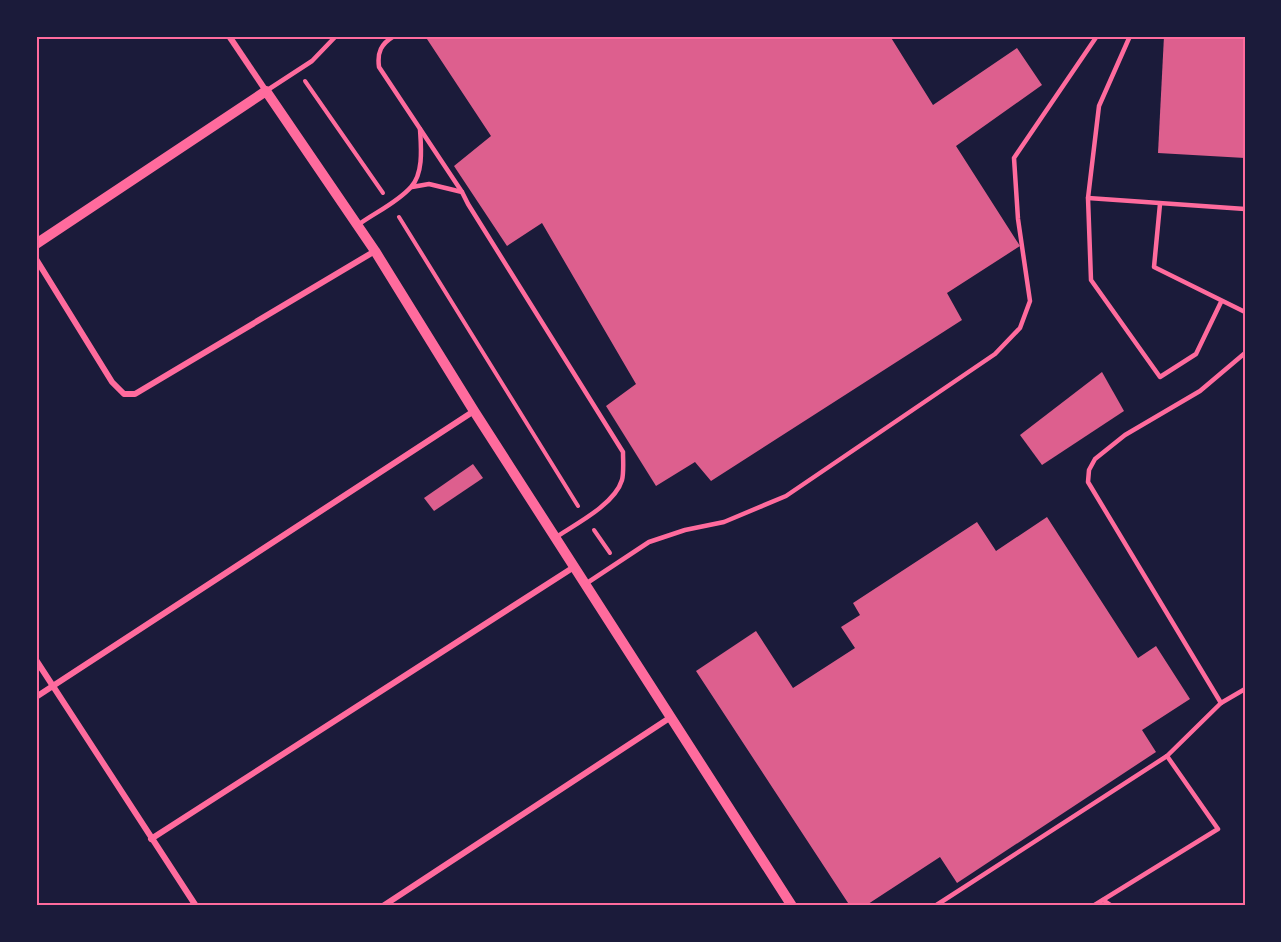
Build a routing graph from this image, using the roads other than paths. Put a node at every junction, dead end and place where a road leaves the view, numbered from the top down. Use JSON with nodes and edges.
{"nodes":[{"id":1,"x":229,"y":36,"type":"edge"},
{"id":2,"x":336,"y":36,"type":"edge"},
{"id":3,"x":393,"y":36,"type":"edge"},
{"id":4,"x":1097,"y":36,"type":"edge"},
{"id":5,"x":1130,"y":36,"type":"edge"},
{"id":6,"x":266,"y":91,"type":"junction"},
{"id":7,"x":420,"y":129,"type":"junction"},
{"id":8,"x":412,"y":187,"type":"junction"},
{"id":9,"x":462,"y":192,"type":"junction"},
{"id":10,"x":1088,"y":198,"type":"junction"},
{"id":11,"x":1160,"y":204,"type":"junction"},
{"id":12,"x":1245,"y":209,"type":"edge"},
{"id":13,"x":358,"y":225,"type":"junction"},
{"id":14,"x":36,"y":244,"type":"edge"},
{"id":15,"x":375,"y":251,"type":"junction"},
{"id":16,"x":36,"y":259,"type":"edge"},
{"id":17,"x":1221,"y":302,"type":"junction"},
{"id":18,"x":1245,"y":312,"type":"edge"},
{"id":19,"x":1245,"y":353,"type":"edge"},
{"id":20,"x":474,"y":411,"type":"junction"},
{"id":21,"x":555,"y":537,"type":"junction"},
{"id":22,"x":574,"y":567,"type":"junction"},
{"id":23,"x":586,"y":584,"type":"junction"},
{"id":24,"x":36,"y":660,"type":"edge"},
{"id":25,"x":53,"y":686,"type":"junction"},
{"id":26,"x":1245,"y":688,"type":"edge"},
{"id":27,"x":36,"y":697,"type":"edge"},
{"id":28,"x":1221,"y":703,"type":"junction"},
{"id":29,"x":671,"y":717,"type":"junction"},
{"id":30,"x":1167,"y":756,"type":"junction"},
{"id":31,"x":151,"y":839,"type":"junction"},
{"id":32,"x":1103,"y":900,"type":"junction"},
{"id":33,"x":196,"y":906,"type":"edge"},
{"id":34,"x":383,"y":906,"type":"edge"},
{"id":35,"x":792,"y":906,"type":"edge"},
{"id":36,"x":935,"y":906,"type":"edge"},
{"id":37,"x":1093,"y":906,"type":"edge"},
{"id":38,"x":1112,"y":906,"type":"edge"}],
"edges":[{"from":1,"to":6,"type":"street"},
{"from":2,"to":6,"type":"lane"},
{"from":3,"to":7,"type":"lane"},
{"from":4,"to":23,"type":"lane"},
{"from":5,"to":10,"type":"lane"},
{"from":6,"to":13,"type":"street"},
{"from":6,"to":14,"type":"street"},
{"from":7,"to":8,"type":"lane"},
{"from":7,"to":9,"type":"lane"},
{"from":8,"to":9,"type":"lane"},
{"from":8,"to":13,"type":"lane"},
{"from":9,"to":21,"type":"lane"},
{"from":10,"to":11,"type":"lane"},
{"from":10,"to":17,"type":"lane"},
{"from":11,"to":12,"type":"lane"},
{"from":11,"to":17,"type":"lane"},
{"from":13,"to":15,"type":"street"},
{"from":15,"to":16,"type":"street"},
{"from":15,"to":20,"type":"street"},
{"from":17,"to":18,"type":"lane"},
{"from":19,"to":28,"type":"lane"},
{"from":20,"to":21,"type":"street"},
{"from":20,"to":25,"type":"street"},
{"from":21,"to":22,"type":"street"},
{"from":22,"to":23,"type":"street"},
{"from":22,"to":31,"type":"street"},
{"from":23,"to":29,"type":"street"},
{"from":24,"to":25,"type":"street"},
{"from":25,"to":27,"type":"street"},
{"from":25,"to":31,"type":"street"},
{"from":26,"to":28,"type":"lane"},
{"from":28,"to":30,"type":"lane"},
{"from":29,"to":34,"type":"street"},
{"from":29,"to":35,"type":"street"},
{"from":30,"to":32,"type":"lane"},
{"from":30,"to":36,"type":"lane"},
{"from":31,"to":33,"type":"street"},
{"from":32,"to":37,"type":"lane"},
{"from":32,"to":38,"type":"lane"}]}
